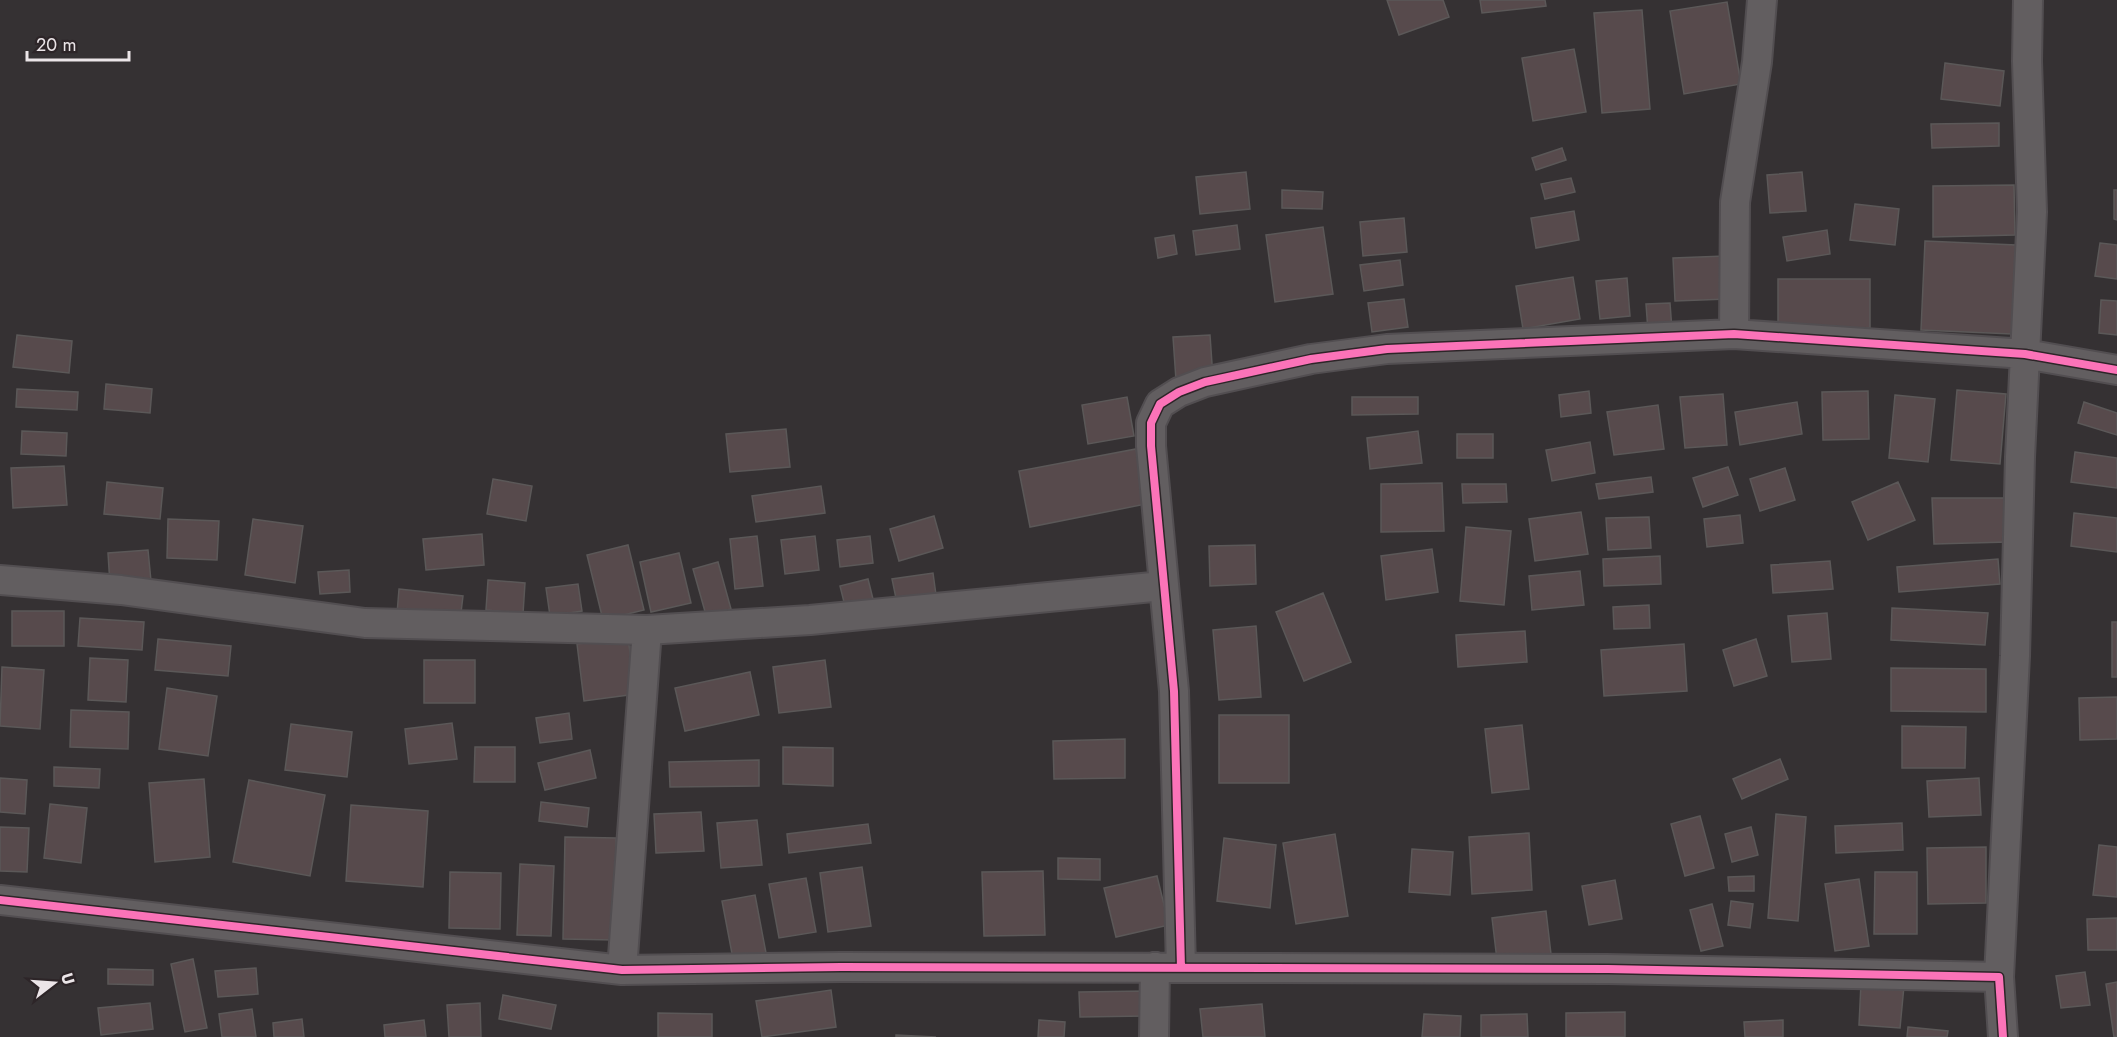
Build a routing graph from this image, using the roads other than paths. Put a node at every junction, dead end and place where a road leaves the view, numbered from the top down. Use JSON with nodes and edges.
{"nodes":[{"id":1,"x":1762,"y":0,"type":"edge"},
{"id":2,"x":2028,"y":0,"type":"edge"},
{"id":3,"x":1734,"y":334,"type":"junction"},
{"id":4,"x":2025,"y":354,"type":"junction"},
{"id":5,"x":2117,"y":370,"type":"edge"},
{"id":6,"x":0,"y":580,"type":"edge"},
{"id":7,"x":1163,"y":586,"type":"junction"},
{"id":8,"x":647,"y":630,"type":"junction"},
{"id":9,"x":0,"y":900,"type":"edge"},
{"id":10,"x":1168,"y":968,"type":"junction"},
{"id":11,"x":622,"y":970,"type":"junction"},
{"id":12,"x":1999,"y":977,"type":"junction"},
{"id":13,"x":1154,"y":1037,"type":"edge"},
{"id":14,"x":2003,"y":1037,"type":"edge"}],
"edges":[{"from":1,"to":3,"type":"street"},
{"from":2,"to":4,"type":"street"},
{"from":3,"to":4,"type":"street"},
{"from":3,"to":7,"type":"street"},
{"from":4,"to":5,"type":"street"},
{"from":4,"to":12,"type":"street"},
{"from":6,"to":8,"type":"street"},
{"from":7,"to":8,"type":"street"},
{"from":7,"to":10,"type":"street"},
{"from":8,"to":11,"type":"street"},
{"from":9,"to":11,"type":"street"},
{"from":10,"to":11,"type":"street"},
{"from":10,"to":12,"type":"street"},
{"from":10,"to":13,"type":"street"},
{"from":12,"to":14,"type":"street"}]}
